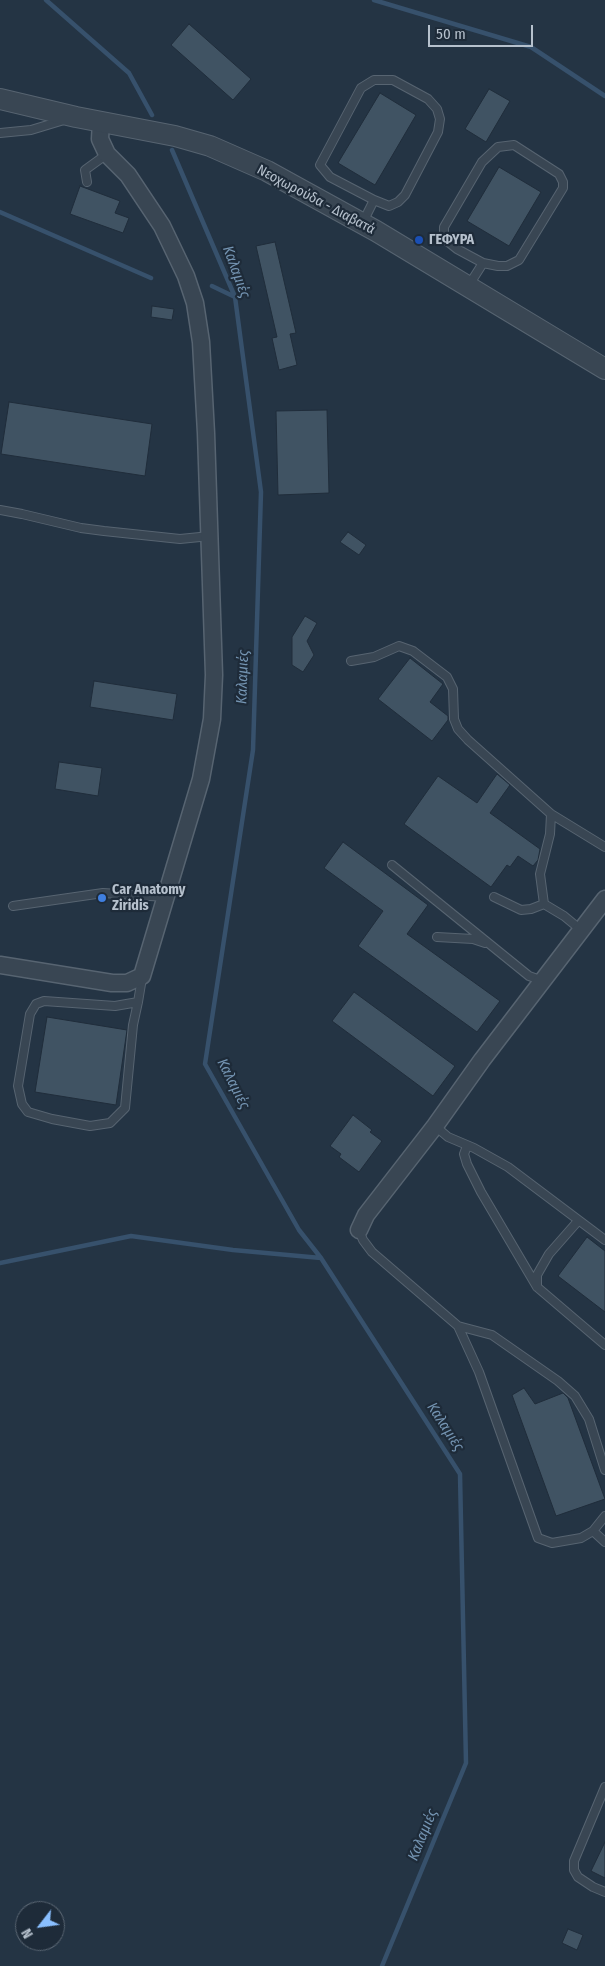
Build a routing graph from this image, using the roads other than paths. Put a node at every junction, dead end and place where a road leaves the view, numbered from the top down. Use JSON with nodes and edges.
{"nodes":[{"id":1,"x":0,"y":99,"type":"edge"},
{"id":2,"x":76,"y":117,"type":"junction"},
{"id":3,"x":101,"y":121,"type":"junction"},
{"id":4,"x":0,"y":133,"type":"edge"},
{"id":5,"x":107,"y":154,"type":"junction"},
{"id":6,"x":87,"y":182,"type":"dead end"},
{"id":7,"x":374,"y":200,"type":"junction"},
{"id":8,"x":362,"y":224,"type":"junction"},
{"id":9,"x":483,"y":263,"type":"junction"},
{"id":10,"x":468,"y":287,"type":"junction"},
{"id":11,"x":605,"y":369,"type":"edge"},
{"id":12,"x":0,"y":510,"type":"edge"},
{"id":13,"x":210,"y":536,"type":"junction"},
{"id":14,"x":351,"y":661,"type":"dead end"},
{"id":15,"x":551,"y":814,"type":"junction"},
{"id":16,"x":605,"y":847,"type":"edge"},
{"id":17,"x":392,"y":865,"type":"dead end"},
{"id":18,"x":166,"y":897,"type":"junction"},
{"id":19,"x":494,"y":897,"type":"dead end"},
{"id":20,"x":605,"y":899,"type":"edge"},
{"id":21,"x":544,"y":904,"type":"junction"},
{"id":22,"x":13,"y":906,"type":"dead end"},
{"id":23,"x":581,"y":930,"type":"junction"},
{"id":24,"x":437,"y":937,"type":"dead end"},
{"id":25,"x":492,"y":946,"type":"junction"},
{"id":26,"x":0,"y":965,"type":"edge"},
{"id":27,"x":142,"y":976,"type":"junction"},
{"id":28,"x":543,"y":981,"type":"junction"},
{"id":29,"x":138,"y":1002,"type":"junction"},
{"id":30,"x":435,"y":1126,"type":"junction"},
{"id":31,"x":467,"y":1146,"type":"junction"},
{"id":32,"x":578,"y":1220,"type":"junction"},
{"id":33,"x":359,"y":1230,"type":"joint"},
{"id":34,"x":605,"y":1240,"type":"edge"},
{"id":35,"x":537,"y":1287,"type":"junction"},
{"id":36,"x":458,"y":1326,"type":"junction"},
{"id":37,"x":605,"y":1345,"type":"edge"},
{"id":38,"x":605,"y":1470,"type":"edge"},
{"id":39,"x":605,"y":1516,"type":"edge"},
{"id":40,"x":593,"y":1531,"type":"junction"},
{"id":41,"x":605,"y":1542,"type":"edge"},
{"id":42,"x":605,"y":1787,"type":"edge"},
{"id":43,"x":605,"y":1892,"type":"edge"}],
"edges":[{"from":1,"to":2,"type":"street","name":"Νεοχωρούδα - Διαβατά"},
{"from":2,"to":3,"type":"street","name":"Νεοχωρούδα - Διαβατά"},
{"from":2,"to":4,"type":"lane"},
{"from":3,"to":5,"type":"street"},
{"from":3,"to":8,"type":"street","name":"Νεοχωρούδα - Διαβατά"},
{"from":5,"to":6,"type":"lane"},
{"from":5,"to":13,"type":"street"},
{"from":7,"to":7,"type":"lane"},
{"from":7,"to":8,"type":"lane"},
{"from":8,"to":10,"type":"street","name":"Νεοχωρούδα - Διαβατά"},
{"from":9,"to":9,"type":"lane"},
{"from":9,"to":10,"type":"lane"},
{"from":10,"to":11,"type":"street","name":"Νεοχωρούδα - Διαβατά"},
{"from":12,"to":13,"type":"lane"},
{"from":13,"to":18,"type":"street"},
{"from":14,"to":15,"type":"lane"},
{"from":15,"to":16,"type":"lane"},
{"from":15,"to":21,"type":"lane"},
{"from":17,"to":25,"type":"lane"},
{"from":18,"to":22,"type":"lane"},
{"from":18,"to":27,"type":"street"},
{"from":19,"to":21,"type":"lane"},
{"from":20,"to":23,"type":"street"},
{"from":21,"to":23,"type":"lane"},
{"from":23,"to":28,"type":"street"},
{"from":24,"to":25,"type":"lane"},
{"from":25,"to":28,"type":"lane"},
{"from":26,"to":27,"type":"street"},
{"from":27,"to":29,"type":"lane"},
{"from":28,"to":30,"type":"street"},
{"from":29,"to":29,"type":"lane"},
{"from":30,"to":31,"type":"lane"},
{"from":30,"to":33,"type":"street"},
{"from":31,"to":32,"type":"lane"},
{"from":31,"to":35,"type":"lane"},
{"from":32,"to":34,"type":"lane"},
{"from":32,"to":35,"type":"lane"},
{"from":33,"to":36,"type":"lane"},
{"from":35,"to":37,"type":"lane"},
{"from":36,"to":38,"type":"lane"},
{"from":36,"to":40,"type":"lane"},
{"from":39,"to":40,"type":"lane"},
{"from":40,"to":41,"type":"lane"},
{"from":42,"to":43,"type":"lane"}]}
